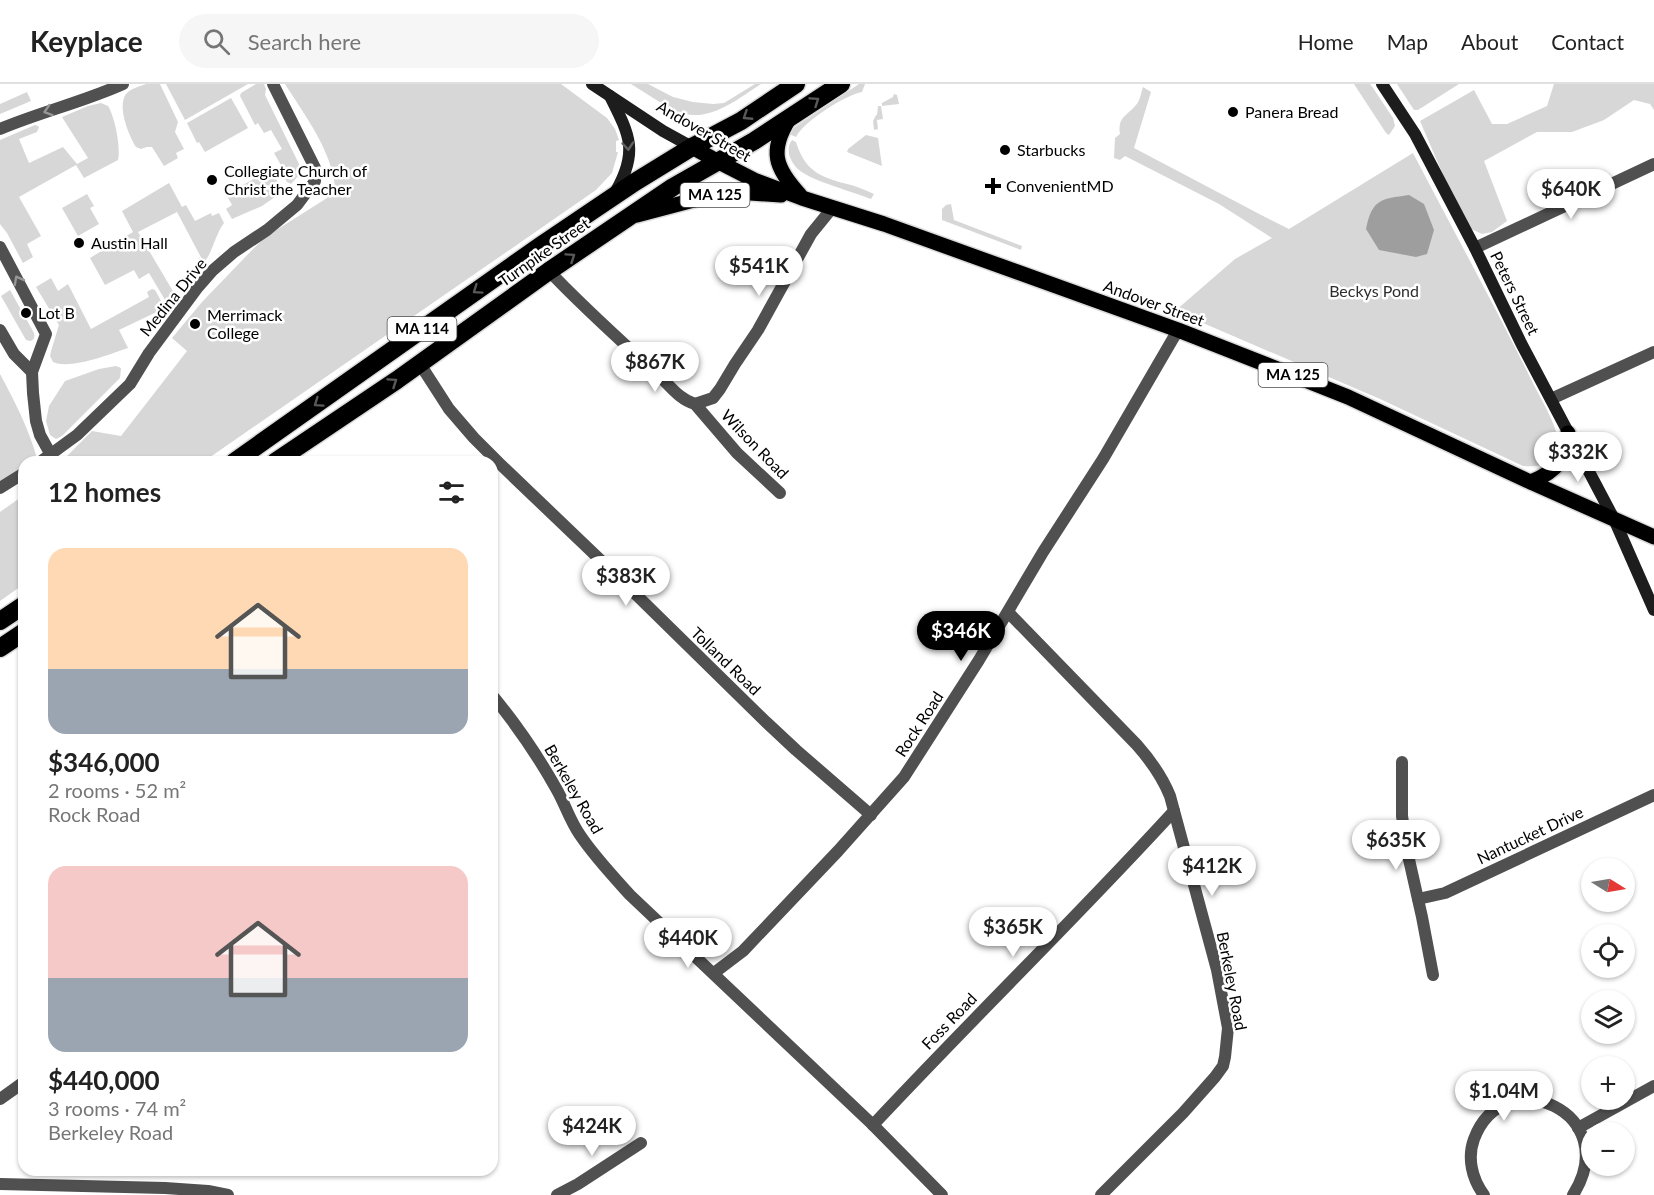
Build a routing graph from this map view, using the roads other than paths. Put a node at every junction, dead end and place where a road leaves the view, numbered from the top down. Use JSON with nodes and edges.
{"nodes":[{"id":1,"x":123,"y":84,"type":"edge"},
{"id":2,"x":273,"y":84,"type":"edge"},
{"id":3,"x":592,"y":84,"type":"edge"},
{"id":4,"x":796,"y":84,"type":"edge"},
{"id":5,"x":841,"y":84,"type":"edge"},
{"id":6,"x":1382,"y":84,"type":"edge"},
{"id":7,"x":609,"y":95,"type":"junction"},
{"id":8,"x":789,"y":118,"type":"junction"},
{"id":9,"x":0,"y":129,"type":"edge"},
{"id":10,"x":692,"y":147,"type":"junction"},
{"id":11,"x":717,"y":161,"type":"junction"},
{"id":12,"x":1654,"y":164,"type":"edge"},
{"id":13,"x":612,"y":198,"type":"junction"},
{"id":14,"x":802,"y":198,"type":"junction"},
{"id":15,"x":833,"y":207,"type":"junction"},
{"id":16,"x":630,"y":217,"type":"junction"},
{"id":17,"x":0,"y":247,"type":"edge"},
{"id":18,"x":1475,"y":248,"type":"junction"},
{"id":19,"x":549,"y":271,"type":"junction"},
{"id":20,"x":0,"y":330,"type":"edge"},
{"id":21,"x":1178,"y":330,"type":"junction"},
{"id":22,"x":1654,"y":351,"type":"edge"},
{"id":23,"x":420,"y":364,"type":"junction"},
{"id":24,"x":32,"y":372,"type":"junction"},
{"id":25,"x":1551,"y":399,"type":"junction"},
{"id":26,"x":695,"y":404,"type":"junction"},
{"id":27,"x":1568,"y":433,"type":"junction"},
{"id":28,"x":45,"y":456,"type":"edge"},
{"id":29,"x":50,"y":456,"type":"edge"},
{"id":30,"x":242,"y":456,"type":"edge"},
{"id":31,"x":284,"y":456,"type":"edge"},
{"id":32,"x":492,"y":456,"type":"edge"},
{"id":33,"x":498,"y":462,"type":"edge"},
{"id":34,"x":18,"y":476,"type":"edge"},
{"id":35,"x":1531,"y":482,"type":"junction"},
{"id":36,"x":0,"y":488,"type":"edge"},
{"id":37,"x":780,"y":493,"type":"dead end"},
{"id":38,"x":1614,"y":519,"type":"junction"},
{"id":39,"x":1654,"y":537,"type":"edge"},
{"id":40,"x":18,"y":609,"type":"edge"},
{"id":41,"x":1654,"y":610,"type":"edge"},
{"id":42,"x":1008,"y":612,"type":"junction"},
{"id":43,"x":0,"y":621,"type":"edge"},
{"id":44,"x":18,"y":636,"type":"edge"},
{"id":45,"x":0,"y":648,"type":"edge"},
{"id":46,"x":498,"y":702,"type":"edge"},
{"id":47,"x":1402,"y":762,"type":"dead end"},
{"id":48,"x":1654,"y":795,"type":"edge"},
{"id":49,"x":1174,"y":811,"type":"junction"},
{"id":50,"x":871,"y":815,"type":"junction"},
{"id":51,"x":1418,"y":899,"type":"junction"},
{"id":52,"x":714,"y":974,"type":"junction"},
{"id":53,"x":1433,"y":975,"type":"dead end"},
{"id":54,"x":18,"y":1086,"type":"edge"},
{"id":55,"x":1654,"y":1086,"type":"edge"},
{"id":56,"x":0,"y":1100,"type":"edge"},
{"id":57,"x":873,"y":1125,"type":"junction"},
{"id":58,"x":1578,"y":1128,"type":"junction"},
{"id":59,"x":641,"y":1143,"type":"dead end"},
{"id":60,"x":0,"y":1184,"type":"edge"},
{"id":61,"x":228,"y":1195,"type":"edge"},
{"id":62,"x":557,"y":1195,"type":"edge"},
{"id":63,"x":942,"y":1195,"type":"edge"},
{"id":64,"x":1101,"y":1195,"type":"edge"},
{"id":65,"x":1484,"y":1195,"type":"edge"},
{"id":66,"x":1573,"y":1195,"type":"edge"}],
"edges":[{"from":1,"to":9,"type":"street","one_way":true},
{"from":2,"to":29,"type":"street","name":"Medina Drive"},
{"from":3,"to":7,"type":"main road","name":"Andover Street"},
{"from":4,"to":10,"type":"highway","name":"Turnpike Street","number":"MA 114","one_way":true},
{"from":8,"to":5,"type":"highway","name":"Turnpike Street","number":"MA 114","one_way":true},
{"from":6,"to":18,"type":"main road","name":"Peters Street"},
{"from":7,"to":10,"type":"main road","name":"Andover Street"},
{"from":7,"to":13,"type":"main road","one_way":true},
{"from":8,"to":11,"type":"highway","name":"Turnpike Street","number":"MA 114"},
{"from":8,"to":14,"type":"main road"},
{"from":10,"to":11,"type":"main road","name":"Andover Street","number":"MA 125"},
{"from":10,"to":13,"type":"highway","name":"Turnpike Street","number":"MA 114"},
{"from":11,"to":14,"type":"main road","name":"Andover Street","number":"MA 125"},
{"from":11,"to":16,"type":"highway","name":"Turnpike Street","number":"MA 114"},
{"from":12,"to":18,"type":"street"},
{"from":13,"to":30,"type":"highway","name":"Turnpike Street","number":"MA 114","one_way":true},
{"from":14,"to":15,"type":"main road","name":"Andover Street","number":"MA 125"},
{"from":14,"to":16,"type":"main road","number":"MA 125"},
{"from":15,"to":21,"type":"main road","name":"Andover Street","number":"MA 125"},
{"from":15,"to":26,"type":"street"},
{"from":19,"to":16,"type":"highway","name":"Turnpike Street","number":"MA 114","one_way":true},
{"from":24,"to":17,"type":"street","name":"Medina Drive","one_way":true},
{"from":18,"to":25,"type":"main road","name":"Peters Street"},
{"from":19,"to":23,"type":"highway","name":"Turnpike Street","number":"MA 114"},
{"from":19,"to":26,"type":"street","name":"Wilson Road"},
{"from":20,"to":24,"type":"street"},
{"from":21,"to":35,"type":"main road","name":"Andover Street","number":"MA 125"},
{"from":21,"to":42,"type":"street","name":"Rock Road"},
{"from":22,"to":25,"type":"street"},
{"from":31,"to":23,"type":"highway","name":"Turnpike Street","number":"MA 114","one_way":true},
{"from":23,"to":32,"type":"street","name":"Tolland Road"},
{"from":24,"to":28,"type":"street","name":"Medina Drive"},
{"from":25,"to":27,"type":"main road","name":"Peters Street"},
{"from":26,"to":37,"type":"street","name":"Wilson Road"},
{"from":27,"to":35,"type":"main road"},
{"from":27,"to":38,"type":"main road","name":"Peters Street"},
{"from":33,"to":50,"type":"street","name":"Tolland Road"},
{"from":34,"to":36,"type":"street"},
{"from":35,"to":38,"type":"main road","name":"Andover Street","number":"MA 125"},
{"from":38,"to":39,"type":"main road","number":"MA 125"},
{"from":38,"to":41,"type":"main road"},
{"from":40,"to":43,"type":"highway"},
{"from":42,"to":49,"type":"street","name":"Berkeley Road"},
{"from":42,"to":50,"type":"street","name":"Rock Road"},
{"from":44,"to":45,"type":"highway"},
{"from":46,"to":52,"type":"street","name":"Berkeley Road"},
{"from":47,"to":51,"type":"street"},
{"from":48,"to":51,"type":"street","name":"Nantucket Drive"},
{"from":49,"to":57,"type":"street","name":"Foss Road"},
{"from":49,"to":64,"type":"street","name":"Berkeley Road"},
{"from":50,"to":52,"type":"street","name":"Rock Road"},
{"from":51,"to":53,"type":"street"},
{"from":52,"to":57,"type":"street","name":"Berkeley Road"},
{"from":54,"to":56,"type":"street"},
{"from":55,"to":58,"type":"street"},
{"from":57,"to":63,"type":"street","name":"Berkeley Road"},
{"from":58,"to":65,"type":"street"},
{"from":58,"to":66,"type":"street"},
{"from":59,"to":62,"type":"street"},
{"from":60,"to":61,"type":"street"}]}
